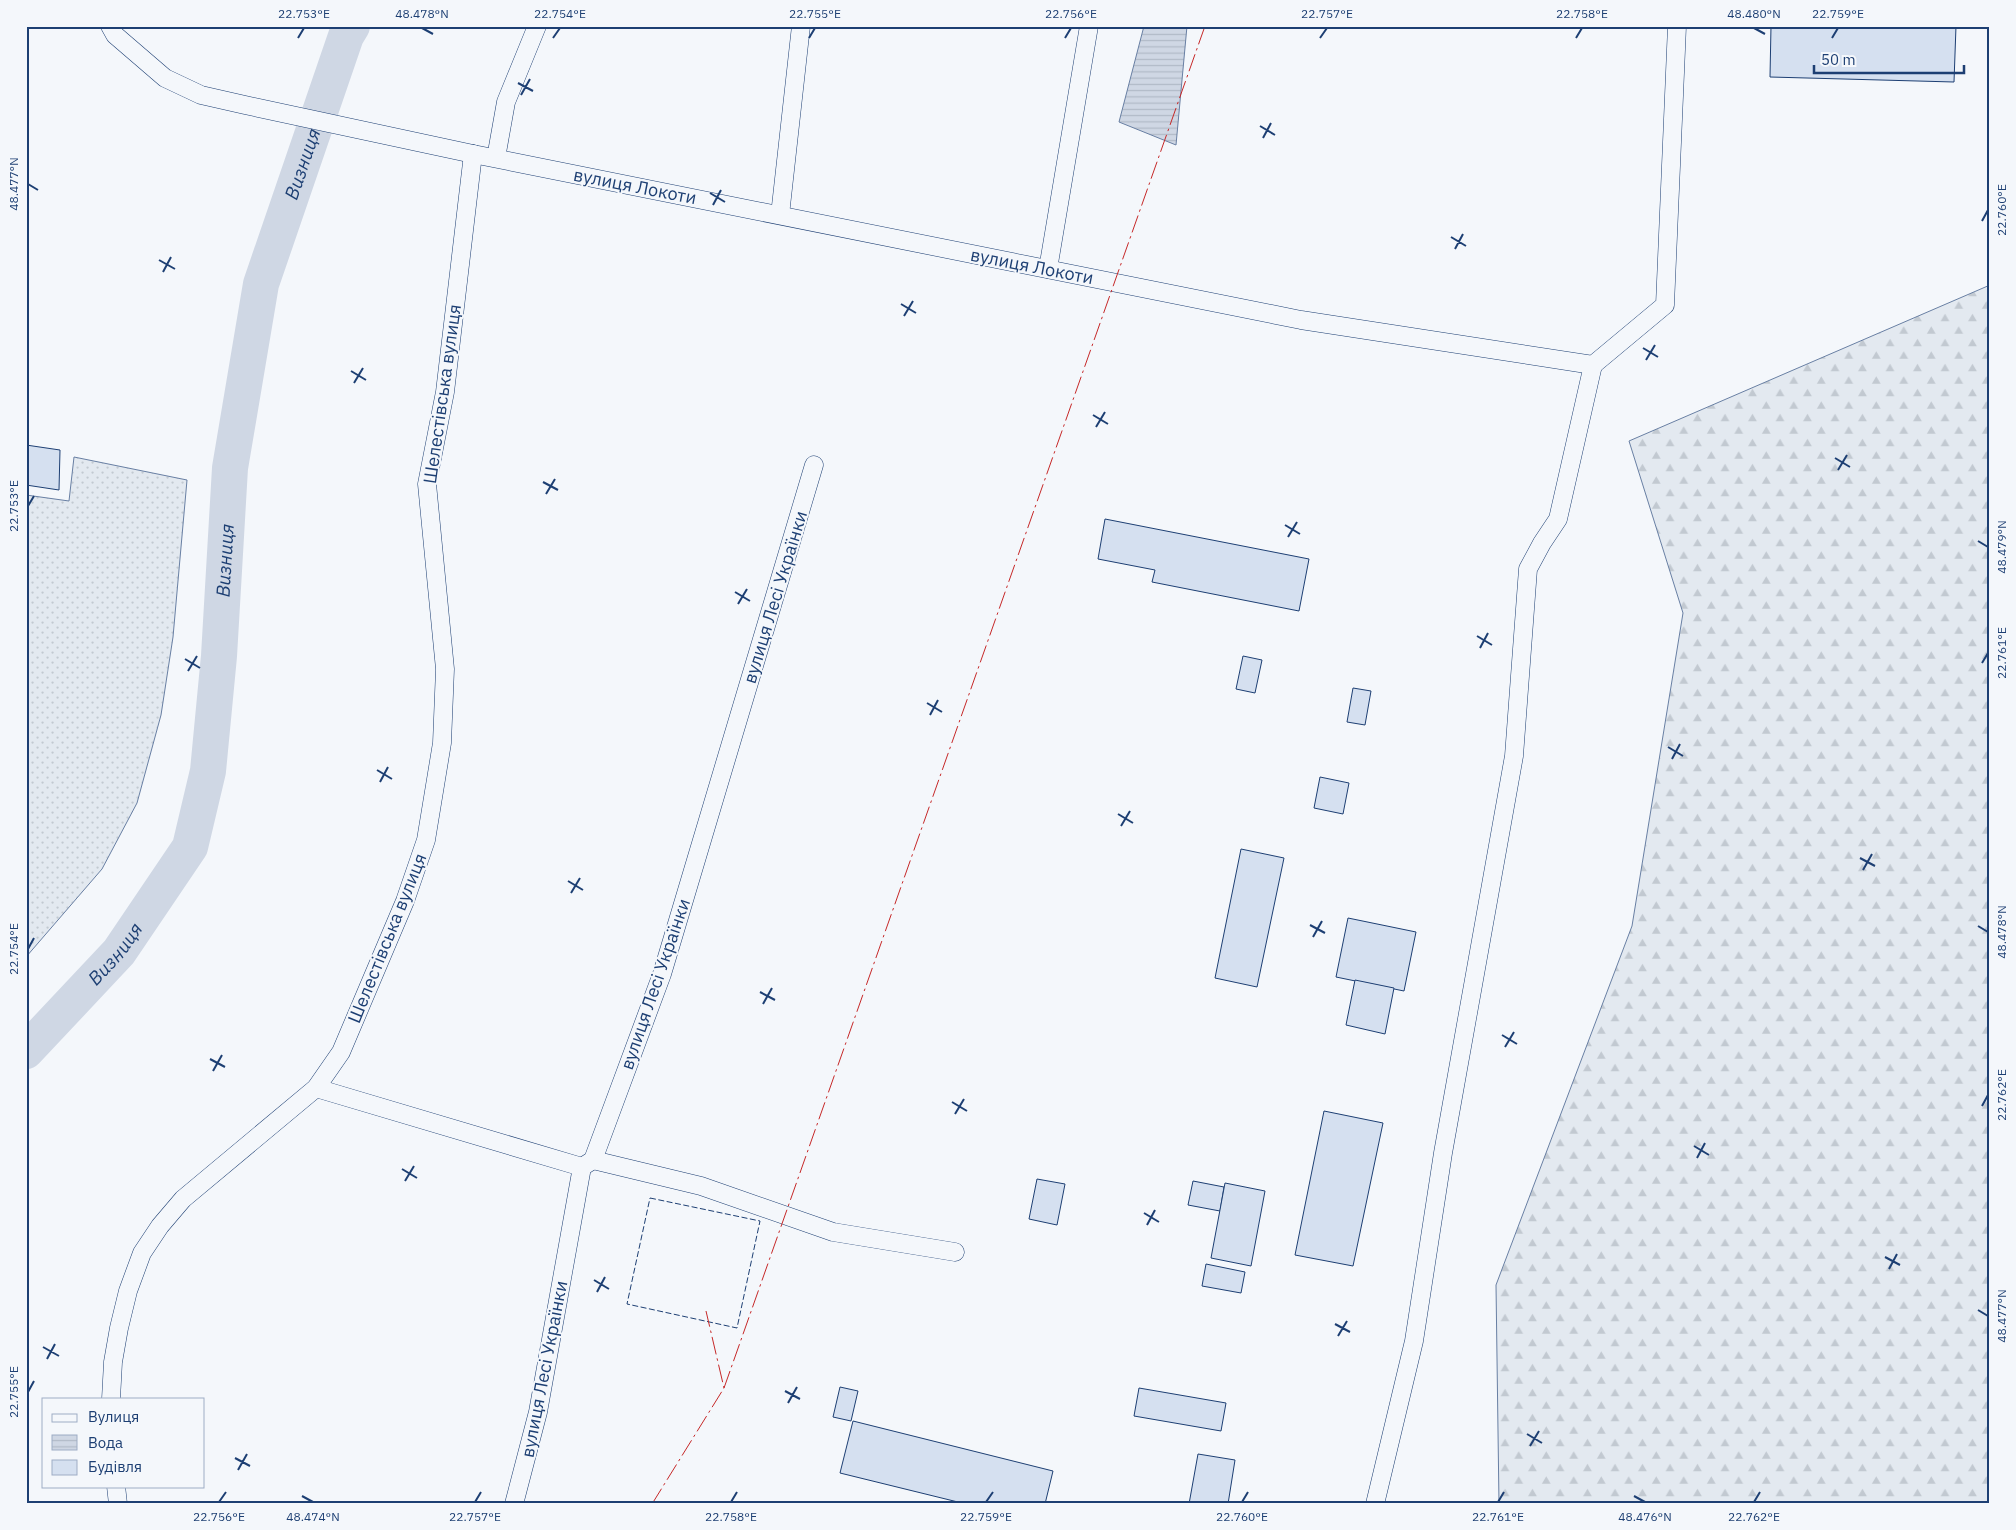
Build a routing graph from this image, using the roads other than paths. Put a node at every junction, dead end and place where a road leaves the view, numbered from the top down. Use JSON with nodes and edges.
{"nodes":[{"id":1,"x":110,"y":26,"type":"edge"},
{"id":2,"x":537,"y":26,"type":"edge"},
{"id":3,"x":801,"y":26,"type":"edge"},
{"id":4,"x":1089,"y":26,"type":"edge"},
{"id":5,"x":1677,"y":26,"type":"edge"},
{"id":6,"x":473,"y":154,"type":"junction"},
{"id":7,"x":496,"y":158,"type":"junction"},
{"id":8,"x":780,"y":216,"type":"junction"},
{"id":9,"x":1048,"y":269,"type":"junction"},
{"id":10,"x":1592,"y":365,"type":"junction"},
{"id":11,"x":814,"y":465,"type":"dead end"},
{"id":12,"x":316,"y":1088,"type":"junction"},
{"id":13,"x":588,"y":1164,"type":"junction"},
{"id":14,"x":955,"y":1252,"type":"dead end"},
{"id":15,"x":111,"y":1398,"type":"edge"},
{"id":16,"x":116,"y":1488,"type":"edge"},
{"id":17,"x":118,"y":1504,"type":"edge"},
{"id":18,"x":514,"y":1504,"type":"edge"},
{"id":19,"x":1375,"y":1504,"type":"edge"}],
"edges":[{"from":1,"to":6,"type":"street","name":"вулиця Локоти"},
{"from":2,"to":7,"type":"street"},
{"from":3,"to":8,"type":"street"},
{"from":4,"to":9,"type":"street"},
{"from":5,"to":10,"type":"street"},
{"from":6,"to":7,"type":"street","name":"вулиця Локоти"},
{"from":6,"to":12,"type":"street","name":"Шелестівська вулиця"},
{"from":7,"to":8,"type":"street","name":"вулиця Локоти"},
{"from":8,"to":9,"type":"street","name":"вулиця Локоти"},
{"from":9,"to":10,"type":"street","name":"вулиця Локоти"},
{"from":10,"to":19,"type":"street"},
{"from":11,"to":13,"type":"street","name":"вулиця Лесі Українки"},
{"from":12,"to":13,"type":"street"},
{"from":12,"to":15,"type":"street","name":"Шелестівська вулиця"},
{"from":13,"to":14,"type":"street"},
{"from":13,"to":18,"type":"street","name":"вулиця Лесі Українки"},
{"from":16,"to":17,"type":"street"}]}
